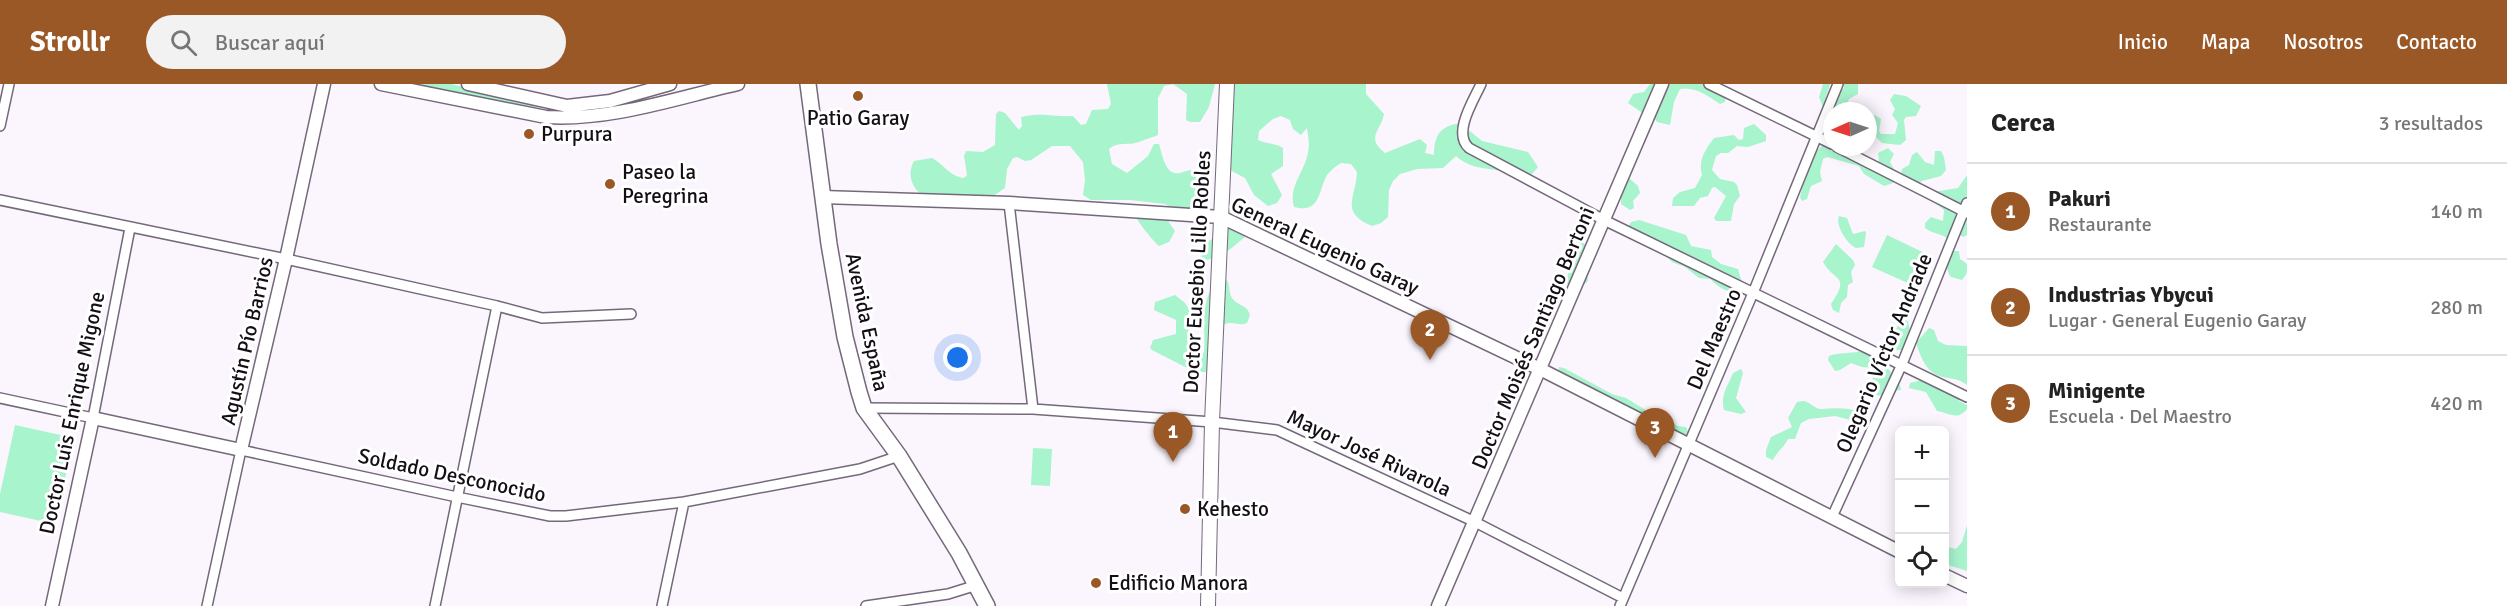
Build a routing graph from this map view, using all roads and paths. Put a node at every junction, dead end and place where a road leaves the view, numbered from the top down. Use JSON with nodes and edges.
{"nodes":[{"id":1,"x":9,"y":84,"type":"edge"},
{"id":2,"x":324,"y":84,"type":"edge"},
{"id":3,"x":381,"y":84,"type":"edge"},
{"id":4,"x":468,"y":84,"type":"edge"},
{"id":5,"x":670,"y":84,"type":"edge"},
{"id":6,"x":738,"y":84,"type":"edge"},
{"id":7,"x":808,"y":84,"type":"edge"},
{"id":8,"x":1227,"y":84,"type":"edge"},
{"id":9,"x":1481,"y":84,"type":"edge"},
{"id":10,"x":1662,"y":84,"type":"edge"},
{"id":11,"x":1709,"y":84,"type":"edge"},
{"id":12,"x":1838,"y":84,"type":"edge"},
{"id":13,"x":0,"y":126,"type":"edge"},
{"id":14,"x":1817,"y":136,"type":"junction"},
{"id":15,"x":1823,"y":139,"type":"edge"},
{"id":16,"x":1856,"y":156,"type":"edge"},
{"id":17,"x":822,"y":197,"type":"junction"},
{"id":18,"x":0,"y":200,"type":"edge"},
{"id":19,"x":1009,"y":203,"type":"junction"},
{"id":20,"x":1966,"y":209,"type":"edge"},
{"id":21,"x":1221,"y":217,"type":"junction"},
{"id":22,"x":1604,"y":220,"type":"junction"},
{"id":23,"x":130,"y":228,"type":"junction"},
{"id":24,"x":286,"y":259,"type":"junction"},
{"id":25,"x":1753,"y":293,"type":"junction"},
{"id":26,"x":497,"y":306,"type":"junction"},
{"id":27,"x":631,"y":315,"type":"dead end"},
{"id":28,"x":1902,"y":364,"type":"junction"},
{"id":29,"x":1540,"y":369,"type":"junction"},
{"id":30,"x":1967,"y":397,"type":"edge"},
{"id":31,"x":0,"y":398,"type":"edge"},
{"id":32,"x":864,"y":408,"type":"junction"},
{"id":33,"x":1034,"y":409,"type":"junction"},
{"id":34,"x":93,"y":418,"type":"junction"},
{"id":35,"x":1212,"y":422,"type":"junction"},
{"id":36,"x":1688,"y":445,"type":"junction"},
{"id":37,"x":241,"y":450,"type":"junction"},
{"id":38,"x":899,"y":456,"type":"junction"},
{"id":39,"x":457,"y":497,"type":"junction"},
{"id":40,"x":684,"y":502,"type":"junction"},
{"id":41,"x":1832,"y":517,"type":"junction"},
{"id":42,"x":1476,"y":522,"type":"junction"},
{"id":43,"x":1895,"y":550,"type":"edge"},
{"id":44,"x":1949,"y":577,"type":"edge"},
{"id":45,"x":977,"y":585,"type":"junction"},
{"id":46,"x":1967,"y":586,"type":"edge"},
{"id":47,"x":1621,"y":602,"type":"edge"},
{"id":48,"x":52,"y":606,"type":"edge"},
{"id":49,"x":207,"y":606,"type":"edge"},
{"id":50,"x":435,"y":606,"type":"edge"},
{"id":51,"x":662,"y":606,"type":"edge"},
{"id":52,"x":866,"y":606,"type":"edge"},
{"id":53,"x":987,"y":606,"type":"edge"},
{"id":54,"x":1208,"y":606,"type":"edge"},
{"id":55,"x":1438,"y":606,"type":"edge"}],
"edges":[{"from":1,"to":13,"type":"street"},
{"from":2,"to":24,"type":"street","name":"Agustín Pío Barrios"},
{"from":3,"to":6,"type":"street"},
{"from":4,"to":5,"type":"street"},
{"from":7,"to":17,"type":"main road","name":"Avenida España"},
{"from":8,"to":21,"type":"main road","name":"Doctor Eusebio Lillo Robles"},
{"from":9,"to":22,"type":"street"},
{"from":10,"to":22,"type":"street","name":"Doctor Moisés Santiago Bertoni"},
{"from":11,"to":14,"type":"street"},
{"from":12,"to":14,"type":"street","name":"Del Maestro"},
{"from":14,"to":15,"type":"street"},
{"from":14,"to":25,"type":"street","name":"Del Maestro"},
{"from":16,"to":20,"type":"street"},
{"from":17,"to":19,"type":"street","name":"General Eugenio Garay"},
{"from":17,"to":32,"type":"main road","name":"Avenida España"},
{"from":18,"to":23,"type":"street"},
{"from":19,"to":21,"type":"street","name":"General Eugenio Garay"},
{"from":19,"to":33,"type":"street"},
{"from":20,"to":28,"type":"street","name":"Olegario Víctor Andrade"},
{"from":21,"to":29,"type":"street","name":"General Eugenio Garay"},
{"from":21,"to":35,"type":"main road","name":"Doctor Eusebio Lillo Robles"},
{"from":22,"to":25,"type":"street"},
{"from":22,"to":29,"type":"street","name":"Doctor Moisés Santiago Bertoni"},
{"from":23,"to":24,"type":"street"},
{"from":23,"to":34,"type":"street","name":"Doctor Luis Enrique Migone"},
{"from":24,"to":26,"type":"street"},
{"from":24,"to":37,"type":"street","name":"Agustín Pío Barrios"},
{"from":25,"to":28,"type":"street"},
{"from":25,"to":36,"type":"street","name":"Del Maestro"},
{"from":26,"to":27,"type":"street"},
{"from":26,"to":39,"type":"street"},
{"from":28,"to":30,"type":"street"},
{"from":28,"to":41,"type":"street","name":"Olegario Víctor Andrade"},
{"from":29,"to":36,"type":"street","name":"General Eugenio Garay"},
{"from":29,"to":42,"type":"street","name":"Doctor Moisés Santiago Bertoni"},
{"from":31,"to":34,"type":"street","name":"Soldado Desconocido"},
{"from":32,"to":33,"type":"street","name":"Mayor José Rivarola"},
{"from":32,"to":38,"type":"main road","name":"Avenida España"},
{"from":33,"to":35,"type":"street","name":"Mayor José Rivarola"},
{"from":34,"to":37,"type":"street","name":"Soldado Desconocido"},
{"from":34,"to":48,"type":"street","name":"Doctor Luis Enrique Migone"},
{"from":35,"to":42,"type":"street","name":"Mayor José Rivarola"},
{"from":35,"to":54,"type":"main road","name":"Doctor Eusebio Lillo Robles"},
{"from":36,"to":41,"type":"street","name":"General Eugenio Garay"},
{"from":36,"to":47,"type":"street","name":"Del Maestro"},
{"from":37,"to":39,"type":"street","name":"Soldado Desconocido"},
{"from":37,"to":49,"type":"street","name":"Agustín Pío Barrios"},
{"from":38,"to":40,"type":"street","name":"Soldado Desconocido"},
{"from":38,"to":45,"type":"main road","name":"Avenida España"},
{"from":39,"to":40,"type":"street","name":"Soldado Desconocido"},
{"from":39,"to":50,"type":"street"},
{"from":40,"to":51,"type":"street"},
{"from":41,"to":43,"type":"street","name":"General Eugenio Garay"},
{"from":42,"to":47,"type":"street","name":"Mayor José Rivarola"},
{"from":42,"to":55,"type":"street","name":"Doctor Moisés Santiago Bertoni"},
{"from":44,"to":46,"type":"street"},
{"from":45,"to":52,"type":"street"},
{"from":45,"to":53,"type":"main road","name":"Avenida España"}]}
